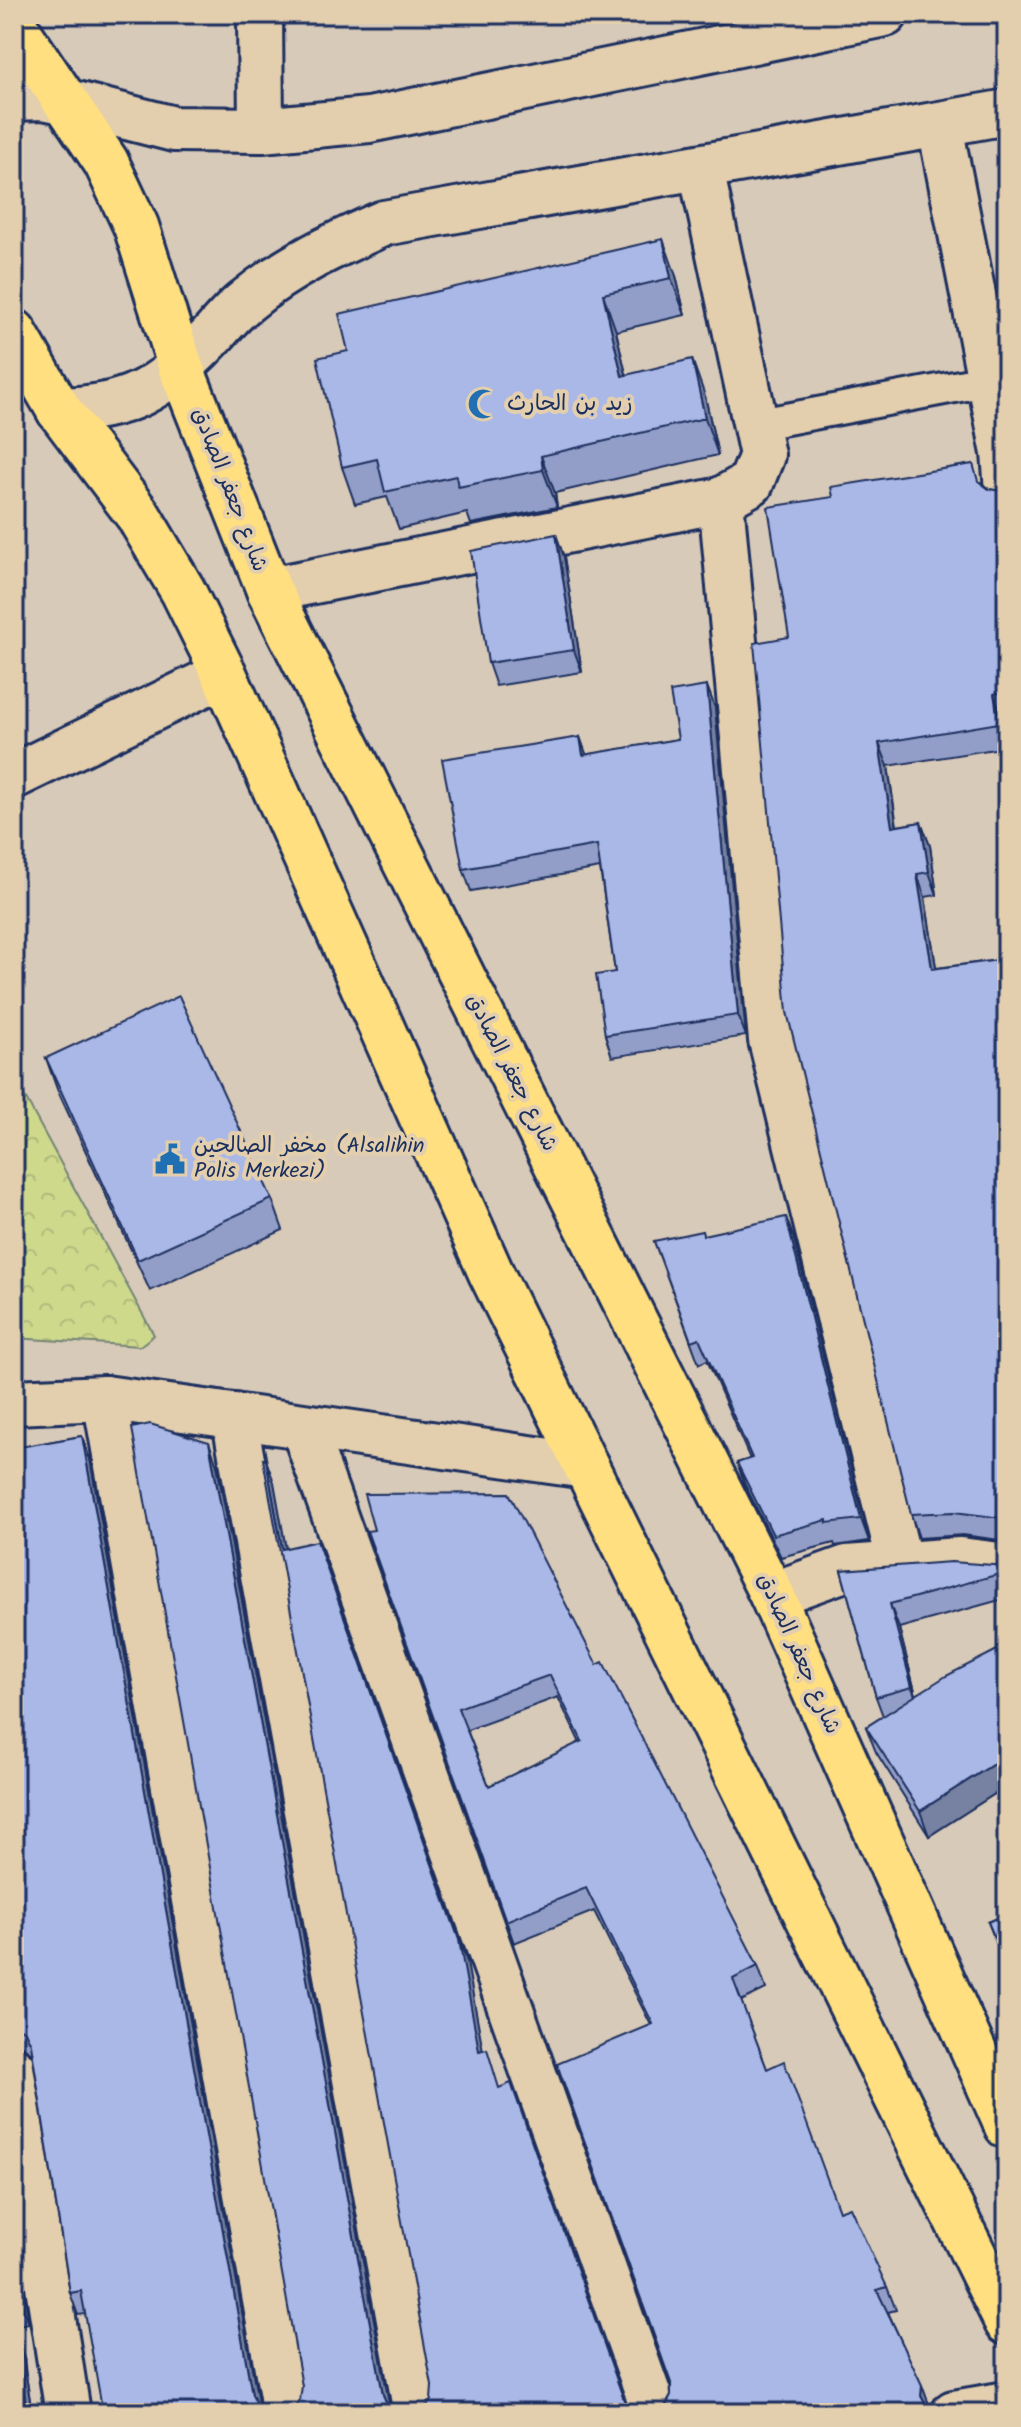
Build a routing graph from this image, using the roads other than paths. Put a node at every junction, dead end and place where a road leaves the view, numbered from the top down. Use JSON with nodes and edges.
{"nodes":[{"id":1,"x":260,"y":14,"type":"edge"},
{"id":2,"x":885,"y":14,"type":"edge"},
{"id":3,"x":14,"y":25,"type":"edge"},
{"id":4,"x":14,"y":98,"type":"edge"},
{"id":5,"x":68,"y":102,"type":"junction"},
{"id":6,"x":1007,"y":112,"type":"edge"},
{"id":7,"x":940,"y":126,"type":"junction"},
{"id":8,"x":261,"y":130,"type":"junction"},
{"id":9,"x":701,"y":169,"type":"junction"},
{"id":10,"x":14,"y":332,"type":"edge"},
{"id":11,"x":181,"y":368,"type":"junction"},
{"id":12,"x":997,"y":379,"type":"edge"},
{"id":13,"x":59,"y":410,"type":"junction"},
{"id":14,"x":755,"y":425,"type":"junction"},
{"id":15,"x":1007,"y":490,"type":"edge"},
{"id":16,"x":721,"y":500,"type":"junction"},
{"id":17,"x":269,"y":590,"type":"junction"},
{"id":18,"x":224,"y":674,"type":"junction"},
{"id":19,"x":14,"y":776,"type":"edge"},
{"id":20,"x":105,"y":1398,"type":"junction"},
{"id":21,"x":14,"y":1402,"type":"edge"},
{"id":22,"x":234,"y":1416,"type":"junction"},
{"id":23,"x":303,"y":1427,"type":"junction"},
{"id":24,"x":586,"y":1466,"type":"junction"},
{"id":25,"x":900,"y":1564,"type":"junction"},
{"id":26,"x":1007,"y":1566,"type":"edge"},
{"id":27,"x":772,"y":1595,"type":"junction"},
{"id":28,"x":14,"y":2070,"type":"edge"},
{"id":29,"x":1007,"y":2126,"type":"edge"},
{"id":30,"x":1007,"y":2322,"type":"edge"},
{"id":31,"x":1007,"y":2404,"type":"edge"},
{"id":32,"x":68,"y":2413,"type":"edge"},
{"id":33,"x":285,"y":2413,"type":"edge"},
{"id":34,"x":416,"y":2413,"type":"edge"},
{"id":35,"x":655,"y":2413,"type":"edge"},
{"id":36,"x":954,"y":2413,"type":"edge"}],
"edges":[{"from":1,"to":8,"type":"street"},
{"from":2,"to":8,"type":"street"},
{"from":3,"to":5,"type":"main road","name":"شارع جعفر الصادق"},
{"from":4,"to":5,"type":"street"},
{"from":5,"to":8,"type":"street"},
{"from":5,"to":11,"type":"main road","name":"شارع جعفر الصادق"},
{"from":6,"to":7,"type":"street"},
{"from":7,"to":9,"type":"street"},
{"from":7,"to":12,"type":"street"},
{"from":9,"to":11,"type":"street"},
{"from":9,"to":14,"type":"street"},
{"from":10,"to":13,"type":"main road"},
{"from":11,"to":13,"type":"street"},
{"from":11,"to":17,"type":"main road","name":"شارع جعفر الصادق"},
{"from":12,"to":14,"type":"lane"},
{"from":12,"to":15,"type":"street"},
{"from":13,"to":18,"type":"main road"},
{"from":14,"to":16,"type":"street"},
{"from":16,"to":17,"type":"street"},
{"from":16,"to":25,"type":"street"},
{"from":17,"to":27,"type":"main road","name":"شارع جعفر الصادق"},
{"from":18,"to":19,"type":"street"},
{"from":18,"to":24,"type":"main road"},
{"from":20,"to":21,"type":"street"},
{"from":20,"to":22,"type":"street"},
{"from":20,"to":33,"type":"street"},
{"from":22,"to":23,"type":"street"},
{"from":22,"to":34,"type":"street"},
{"from":23,"to":24,"type":"street"},
{"from":23,"to":35,"type":"street"},
{"from":24,"to":30,"type":"main road"},
{"from":25,"to":26,"type":"street"},
{"from":25,"to":27,"type":"street"},
{"from":27,"to":29,"type":"main road","name":"شارع جعفر الصادق"},
{"from":28,"to":32,"type":"street"},
{"from":31,"to":36,"type":"street"}]}
